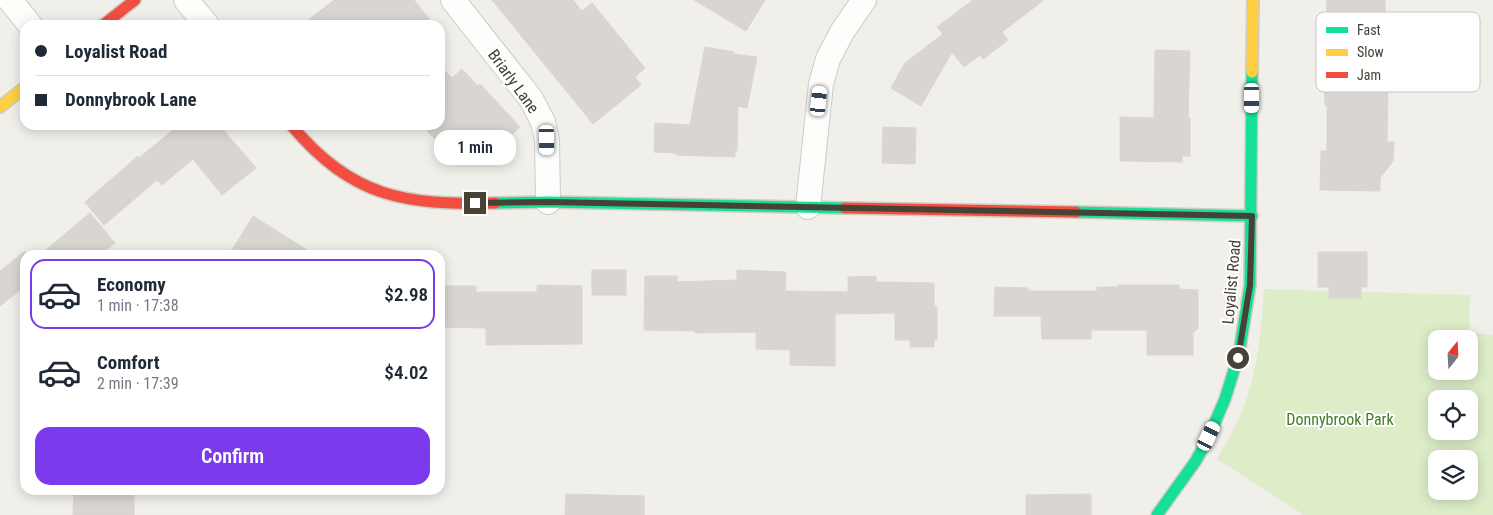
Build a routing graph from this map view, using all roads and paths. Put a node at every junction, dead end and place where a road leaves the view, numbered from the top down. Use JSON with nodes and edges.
{"nodes":[{"id":1,"x":10,"y":0,"type":"edge"},
{"id":2,"x":135,"y":0,"type":"edge"},
{"id":3,"x":186,"y":0,"type":"edge"},
{"id":4,"x":453,"y":0,"type":"edge"},
{"id":5,"x":864,"y":0,"type":"edge"},
{"id":6,"x":1253,"y":0,"type":"edge"},
{"id":7,"x":26,"y":20,"type":"edge"},
{"id":8,"x":109,"y":20,"type":"edge"},
{"id":9,"x":203,"y":20,"type":"edge"},
{"id":10,"x":20,"y":91,"type":"edge"},
{"id":11,"x":0,"y":107,"type":"edge"},
{"id":12,"x":295,"y":130,"type":"edge"},
{"id":13,"x":548,"y":202,"type":"junction"},
{"id":14,"x":808,"y":207,"type":"junction"},
{"id":15,"x":1252,"y":216,"type":"junction"},
{"id":16,"x":1157,"y":515,"type":"edge"}],
"edges":[{"from":1,"to":7,"type":"street"},
{"from":2,"to":8,"type":"street"},
{"from":3,"to":9,"type":"street"},
{"from":4,"to":13,"type":"street","name":"Briarly Lane"},
{"from":5,"to":14,"type":"street"},
{"from":6,"to":15,"type":"street","name":"Loyalist Road"},
{"from":10,"to":11,"type":"street"},
{"from":12,"to":13,"type":"street"},
{"from":13,"to":14,"type":"street"},
{"from":14,"to":15,"type":"street"},
{"from":15,"to":16,"type":"street","name":"Loyalist Road"}]}
